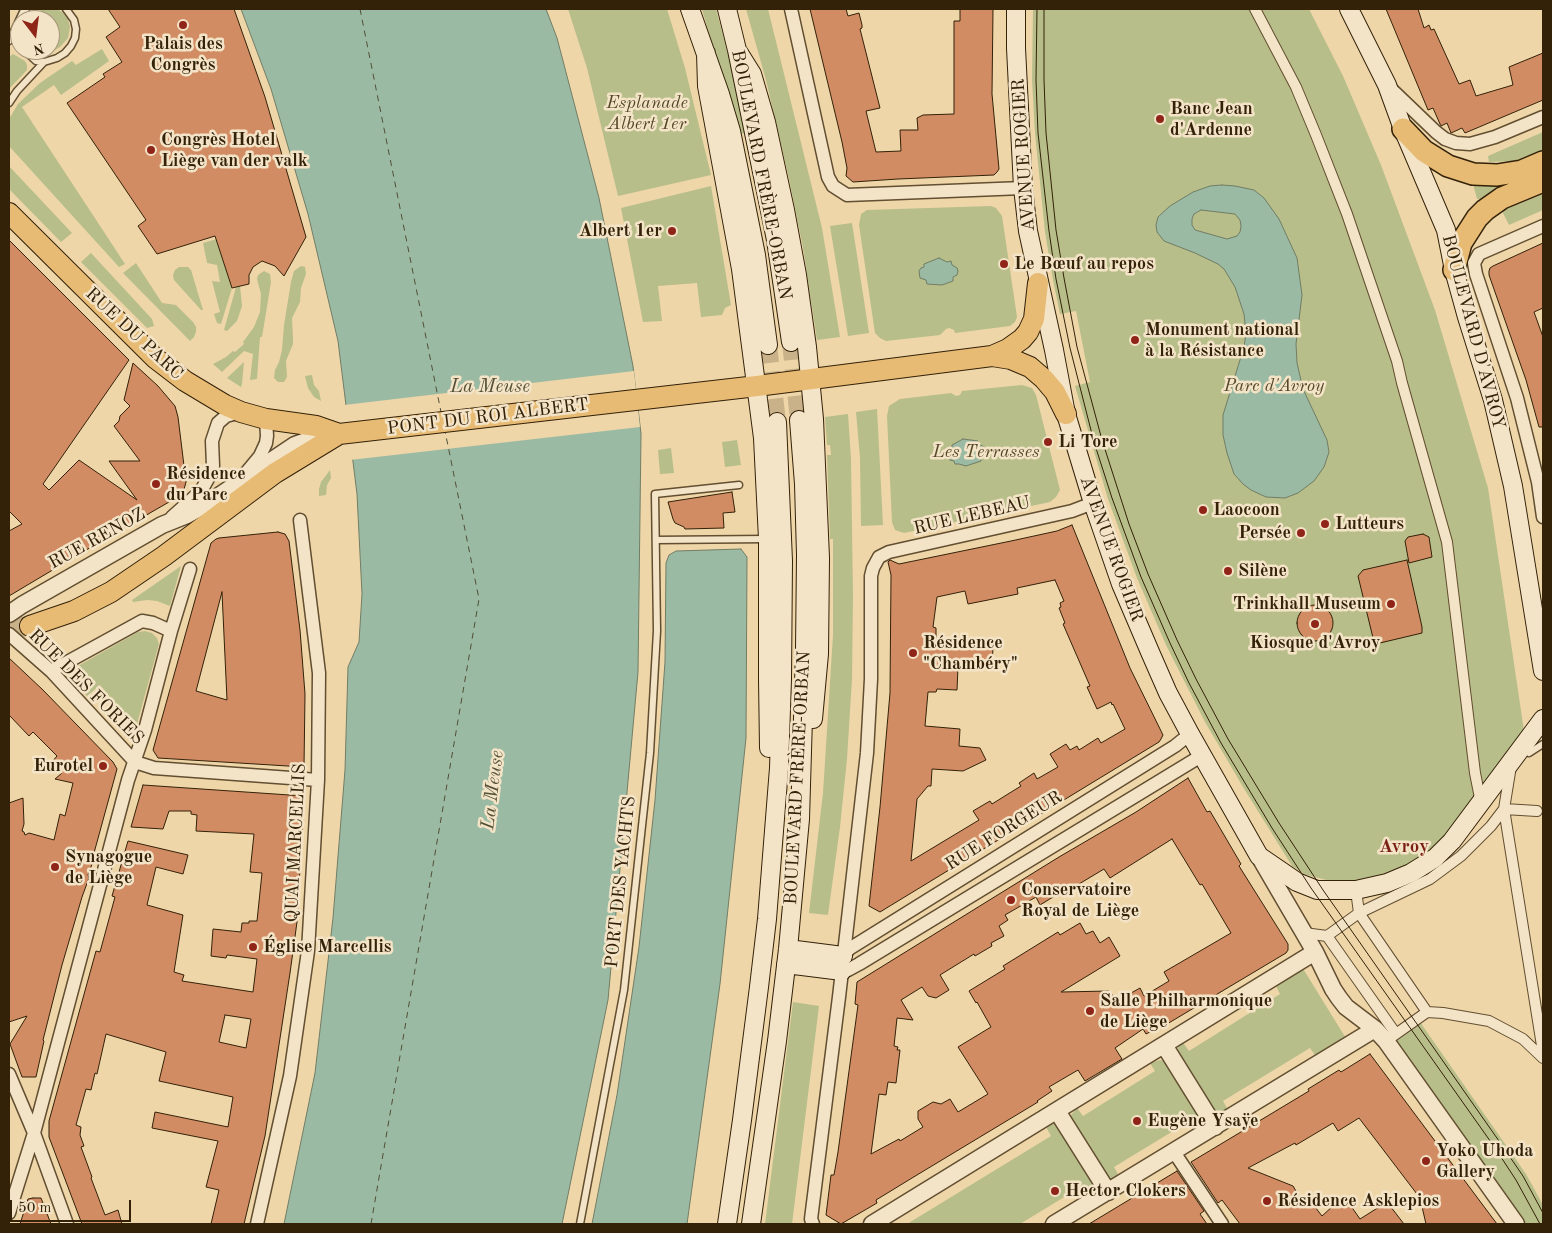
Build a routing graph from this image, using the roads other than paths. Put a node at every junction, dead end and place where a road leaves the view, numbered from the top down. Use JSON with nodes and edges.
{"nodes":[{"id":1,"x":66,"y":9,"type":"edge"},
{"id":2,"x":690,"y":9,"type":"edge"},
{"id":3,"x":727,"y":9,"type":"edge"},
{"id":4,"x":791,"y":9,"type":"edge"},
{"id":5,"x":1016,"y":9,"type":"edge"},
{"id":6,"x":1255,"y":9,"type":"edge"},
{"id":7,"x":1349,"y":9,"type":"edge"},
{"id":8,"x":737,"y":50,"type":"junction"},
{"id":9,"x":706,"y":53,"type":"junction"},
{"id":10,"x":35,"y":60,"type":"edge"},
{"id":11,"x":44,"y":62,"type":"junction"},
{"id":12,"x":1387,"y":85,"type":"junction"},
{"id":13,"x":9,"y":103,"type":"edge"},
{"id":14,"x":1543,"y":117,"type":"edge"},
{"id":15,"x":1403,"y":129,"type":"junction"},
{"id":16,"x":1543,"y":162,"type":"edge"},
{"id":17,"x":1543,"y":181,"type":"edge"},
{"id":18,"x":1023,"y":188,"type":"junction"},
{"id":19,"x":9,"y":213,"type":"edge"},
{"id":20,"x":1543,"y":226,"type":"edge"},
{"id":21,"x":1454,"y":270,"type":"junction"},
{"id":22,"x":1038,"y":283,"type":"junction"},
{"id":23,"x":791,"y":342,"type":"tunnel mouth"},
{"id":24,"x":768,"y":345,"type":"tunnel mouth"},
{"id":25,"x":992,"y":356,"type":"junction"},
{"id":26,"x":811,"y":379,"type":"junction"},
{"id":27,"x":758,"y":386,"type":"junction"},
{"id":28,"x":241,"y":412,"type":"junction"},
{"id":29,"x":1066,"y":414,"type":"junction"},
{"id":30,"x":266,"y":419,"type":"junction"},
{"id":31,"x":799,"y":420,"type":"tunnel mouth"},
{"id":32,"x":777,"y":422,"type":"tunnel mouth"},
{"id":33,"x":343,"y":434,"type":"junction"},
{"id":34,"x":237,"y":483,"type":"junction"},
{"id":35,"x":739,"y":485,"type":"dead end"},
{"id":36,"x":1093,"y":503,"type":"junction"},
{"id":37,"x":1543,"y":517,"type":"edge"},
{"id":38,"x":300,"y":520,"type":"dead end"},
{"id":39,"x":162,"y":525,"type":"junction"},
{"id":40,"x":768,"y":539,"type":"junction"},
{"id":41,"x":656,"y":540,"type":"junction"},
{"id":42,"x":190,"y":569,"type":"dead end"},
{"id":43,"x":9,"y":614,"type":"edge"},
{"id":44,"x":30,"y":626,"type":"tunnel mouth"},
{"id":45,"x":171,"y":631,"type":"junction"},
{"id":46,"x":9,"y":634,"type":"edge"},
{"id":47,"x":51,"y":671,"type":"junction"},
{"id":48,"x":1543,"y":671,"type":"edge"},
{"id":49,"x":1543,"y":719,"type":"edge"},
{"id":50,"x":1190,"y":734,"type":"junction"},
{"id":51,"x":1543,"y":744,"type":"edge"},
{"id":52,"x":802,"y":750,"type":"junction"},
{"id":53,"x":1529,"y":753,"type":"dead end"},
{"id":54,"x":1201,"y":756,"type":"junction"},
{"id":55,"x":1155,"y":758,"type":"junction"},
{"id":56,"x":135,"y":762,"type":"junction"},
{"id":57,"x":1511,"y":763,"type":"junction"},
{"id":58,"x":1166,"y":776,"type":"junction"},
{"id":59,"x":318,"y":780,"type":"junction"},
{"id":60,"x":776,"y":796,"type":"junction"},
{"id":61,"x":1481,"y":804,"type":"junction"},
{"id":62,"x":1504,"y":809,"type":"junction"},
{"id":63,"x":1538,"y":811,"type":"dead end"},
{"id":64,"x":1258,"y":856,"type":"junction"},
{"id":65,"x":1356,"y":890,"type":"junction"},
{"id":66,"x":1359,"y":913,"type":"junction"},
{"id":67,"x":1304,"y":933,"type":"junction"},
{"id":68,"x":872,"y":934,"type":"junction"},
{"id":69,"x":1327,"y":936,"type":"junction"},
{"id":70,"x":882,"y":949,"type":"junction"},
{"id":71,"x":787,"y":956,"type":"junction"},
{"id":72,"x":1329,"y":960,"type":"junction"},
{"id":73,"x":842,"y":964,"type":"junction"},
{"id":74,"x":1543,"y":984,"type":"edge"},
{"id":75,"x":1532,"y":986,"type":"junction"},
{"id":76,"x":1373,"y":1001,"type":"junction"},
{"id":77,"x":1427,"y":1012,"type":"junction"},
{"id":78,"x":1361,"y":1019,"type":"junction"},
{"id":79,"x":1385,"y":1035,"type":"junction"},
{"id":80,"x":1164,"y":1045,"type":"junction"},
{"id":81,"x":1543,"y":1052,"type":"edge"},
{"id":82,"x":1543,"y":1058,"type":"edge"},
{"id":83,"x":9,"y":1074,"type":"edge"},
{"id":84,"x":1057,"y":1110,"type":"junction"},
{"id":85,"x":1215,"y":1127,"type":"junction"},
{"id":86,"x":34,"y":1133,"type":"junction"},
{"id":87,"x":1174,"y":1152,"type":"junction"},
{"id":88,"x":1108,"y":1192,"type":"junction"},
{"id":89,"x":9,"y":1213,"type":"edge"},
{"id":90,"x":67,"y":1224,"type":"edge"},
{"id":91,"x":257,"y":1224,"type":"edge"},
{"id":92,"x":580,"y":1224,"type":"edge"},
{"id":93,"x":727,"y":1224,"type":"edge"},
{"id":94,"x":751,"y":1224,"type":"edge"},
{"id":95,"x":813,"y":1224,"type":"edge"},
{"id":96,"x":872,"y":1224,"type":"edge"},
{"id":97,"x":1054,"y":1224,"type":"edge"},
{"id":98,"x":1222,"y":1224,"type":"edge"},
{"id":99,"x":1516,"y":1224,"type":"edge"}],
"edges":[{"from":1,"to":11,"type":"lane"},
{"from":2,"to":9,"type":"main road","name":"BOULEVARD FRÈRE-ORBAN"},
{"from":3,"to":8,"type":"main road","name":"BOULEVARD FRÈRE-ORBAN"},
{"from":4,"to":18,"type":"street"},
{"from":5,"to":18,"type":"main road","name":"AVENUE ROGIER"},
{"from":6,"to":61,"type":"street"},
{"from":7,"to":12,"type":"main road","name":"BOULEVARD D'AVROY"},
{"from":8,"to":23,"type":"main road","name":"BOULEVARD FRÈRE-ORBAN"},
{"from":8,"to":26,"type":"main road"},
{"from":9,"to":24,"type":"main road","name":"BOULEVARD FRÈRE-ORBAN"},
{"from":9,"to":27,"type":"main road"},
{"from":10,"to":11,"type":"lane"},
{"from":11,"to":13,"type":"lane"},
{"from":12,"to":14,"type":"street"},
{"from":12,"to":15,"type":"main road","name":"BOULEVARD D'AVROY"},
{"from":15,"to":16,"type":"highway"},
{"from":15,"to":21,"type":"main road","name":"BOULEVARD D'AVROY"},
{"from":17,"to":21,"type":"highway"},
{"from":18,"to":22,"type":"main road","name":"AVENUE ROGIER"},
{"from":19,"to":28,"type":"main road","name":"RUE DU PARC"},
{"from":20,"to":37,"type":"street","name":"BOULEVARD D'AVROY"},
{"from":21,"to":48,"type":"main road","name":"BOULEVARD D'AVROY"},
{"from":22,"to":25,"type":"main road"},
{"from":22,"to":29,"type":"main road","name":"AVENUE ROGIER"},
{"from":25,"to":26,"type":"main road"},
{"from":25,"to":29,"type":"main road"},
{"from":26,"to":27,"type":"main road"},
{"from":26,"to":52,"type":"main road"},
{"from":27,"to":33,"type":"main road","name":"PONT DU ROI ALBERT"},
{"from":27,"to":40,"type":"main road"},
{"from":28,"to":30,"type":"main road","name":"RUE DU PARC"},
{"from":28,"to":39,"type":"street"},
{"from":29,"to":36,"type":"main road","name":"AVENUE ROGIER"},
{"from":30,"to":33,"type":"main road","name":"RUE DU PARC"},
{"from":30,"to":34,"type":"street"},
{"from":31,"to":52,"type":"main road","name":"BOULEVARD FRÈRE-ORBAN"},
{"from":32,"to":60,"type":"main road","name":"BOULEVARD FRÈRE-ORBAN"},
{"from":33,"to":34,"type":"street","name":"RUE RENOZ"},
{"from":33,"to":44,"type":"main road"},
{"from":34,"to":39,"type":"street","name":"RUE RENOZ"},
{"from":35,"to":41,"type":"lane","name":"PORT DES YACHTS"},
{"from":36,"to":50,"type":"main road","name":"AVENUE ROGIER"},
{"from":36,"to":73,"type":"street","name":"RUE LEBEAU"},
{"from":38,"to":59,"type":"street","name":"QUAI MARCELLIS"},
{"from":39,"to":43,"type":"street","name":"RUE RENOZ"},
{"from":40,"to":41,"type":"lane"},
{"from":40,"to":60,"type":"main road"},
{"from":41,"to":92,"type":"lane","name":"PORT DES YACHTS"},
{"from":42,"to":45,"type":"street"},
{"from":45,"to":47,"type":"street"},
{"from":45,"to":56,"type":"street"},
{"from":46,"to":47,"type":"street","name":"RUE DES FORIES"},
{"from":47,"to":56,"type":"street","name":"RUE DES FORIES"},
{"from":49,"to":57,"type":"main road"},
{"from":50,"to":54,"type":"main road","name":"AVENUE ROGIER"},
{"from":50,"to":55,"type":"street","name":"RUE FORGEUR"},
{"from":51,"to":53,"type":"lane"},
{"from":52,"to":71,"type":"main road","name":"BOULEVARD FRÈRE-ORBAN"},
{"from":54,"to":58,"type":"street","name":"RUE FORGEUR"},
{"from":54,"to":64,"type":"main road","name":"AVENUE ROGIER"},
{"from":55,"to":58,"type":"street"},
{"from":55,"to":68,"type":"street","name":"RUE FORGEUR"},
{"from":56,"to":59,"type":"street","name":"RUE DES FORIES"},
{"from":56,"to":86,"type":"street"},
{"from":57,"to":61,"type":"main road"},
{"from":57,"to":62,"type":"street"},
{"from":58,"to":70,"type":"street","name":"RUE FORGEUR"},
{"from":59,"to":91,"type":"street","name":"QUAI MARCELLIS"},
{"from":60,"to":93,"type":"main road","name":"BOULEVARD FRÈRE-ORBAN"},
{"from":61,"to":65,"type":"main road"},
{"from":62,"to":63,"type":"street"},
{"from":62,"to":66,"type":"street"},
{"from":62,"to":75,"type":"street"},
{"from":64,"to":65,"type":"main road"},
{"from":64,"to":67,"type":"street"},
{"from":65,"to":66,"type":"street"},
{"from":66,"to":69,"type":"street"},
{"from":66,"to":77,"type":"street"},
{"from":67,"to":69,"type":"street"},
{"from":67,"to":72,"type":"street"},
{"from":68,"to":70,"type":"street"},
{"from":68,"to":73,"type":"street","name":"RUE FORGEUR"},
{"from":69,"to":72,"type":"street"},
{"from":70,"to":73,"type":"street","name":"RUE FORGEUR"},
{"from":71,"to":73,"type":"main road"},
{"from":71,"to":94,"type":"main road","name":"BOULEVARD FRÈRE-ORBAN"},
{"from":72,"to":76,"type":"street"},
{"from":72,"to":78,"type":"street"},
{"from":72,"to":80,"type":"street"},
{"from":73,"to":95,"type":"street"},
{"from":74,"to":75,"type":"street"},
{"from":75,"to":81,"type":"street"},
{"from":76,"to":78,"type":"street"},
{"from":76,"to":79,"type":"street"},
{"from":77,"to":79,"type":"street"},
{"from":77,"to":82,"type":"street"},
{"from":78,"to":79,"type":"street"},
{"from":79,"to":85,"type":"street"},
{"from":79,"to":99,"type":"street"},
{"from":80,"to":84,"type":"street"},
{"from":80,"to":85,"type":"street"},
{"from":83,"to":86,"type":"street"},
{"from":84,"to":88,"type":"street"},
{"from":84,"to":96,"type":"street"},
{"from":85,"to":87,"type":"street"},
{"from":86,"to":89,"type":"street"},
{"from":86,"to":90,"type":"street"},
{"from":87,"to":88,"type":"street"},
{"from":87,"to":98,"type":"street"},
{"from":88,"to":97,"type":"street"}]}
